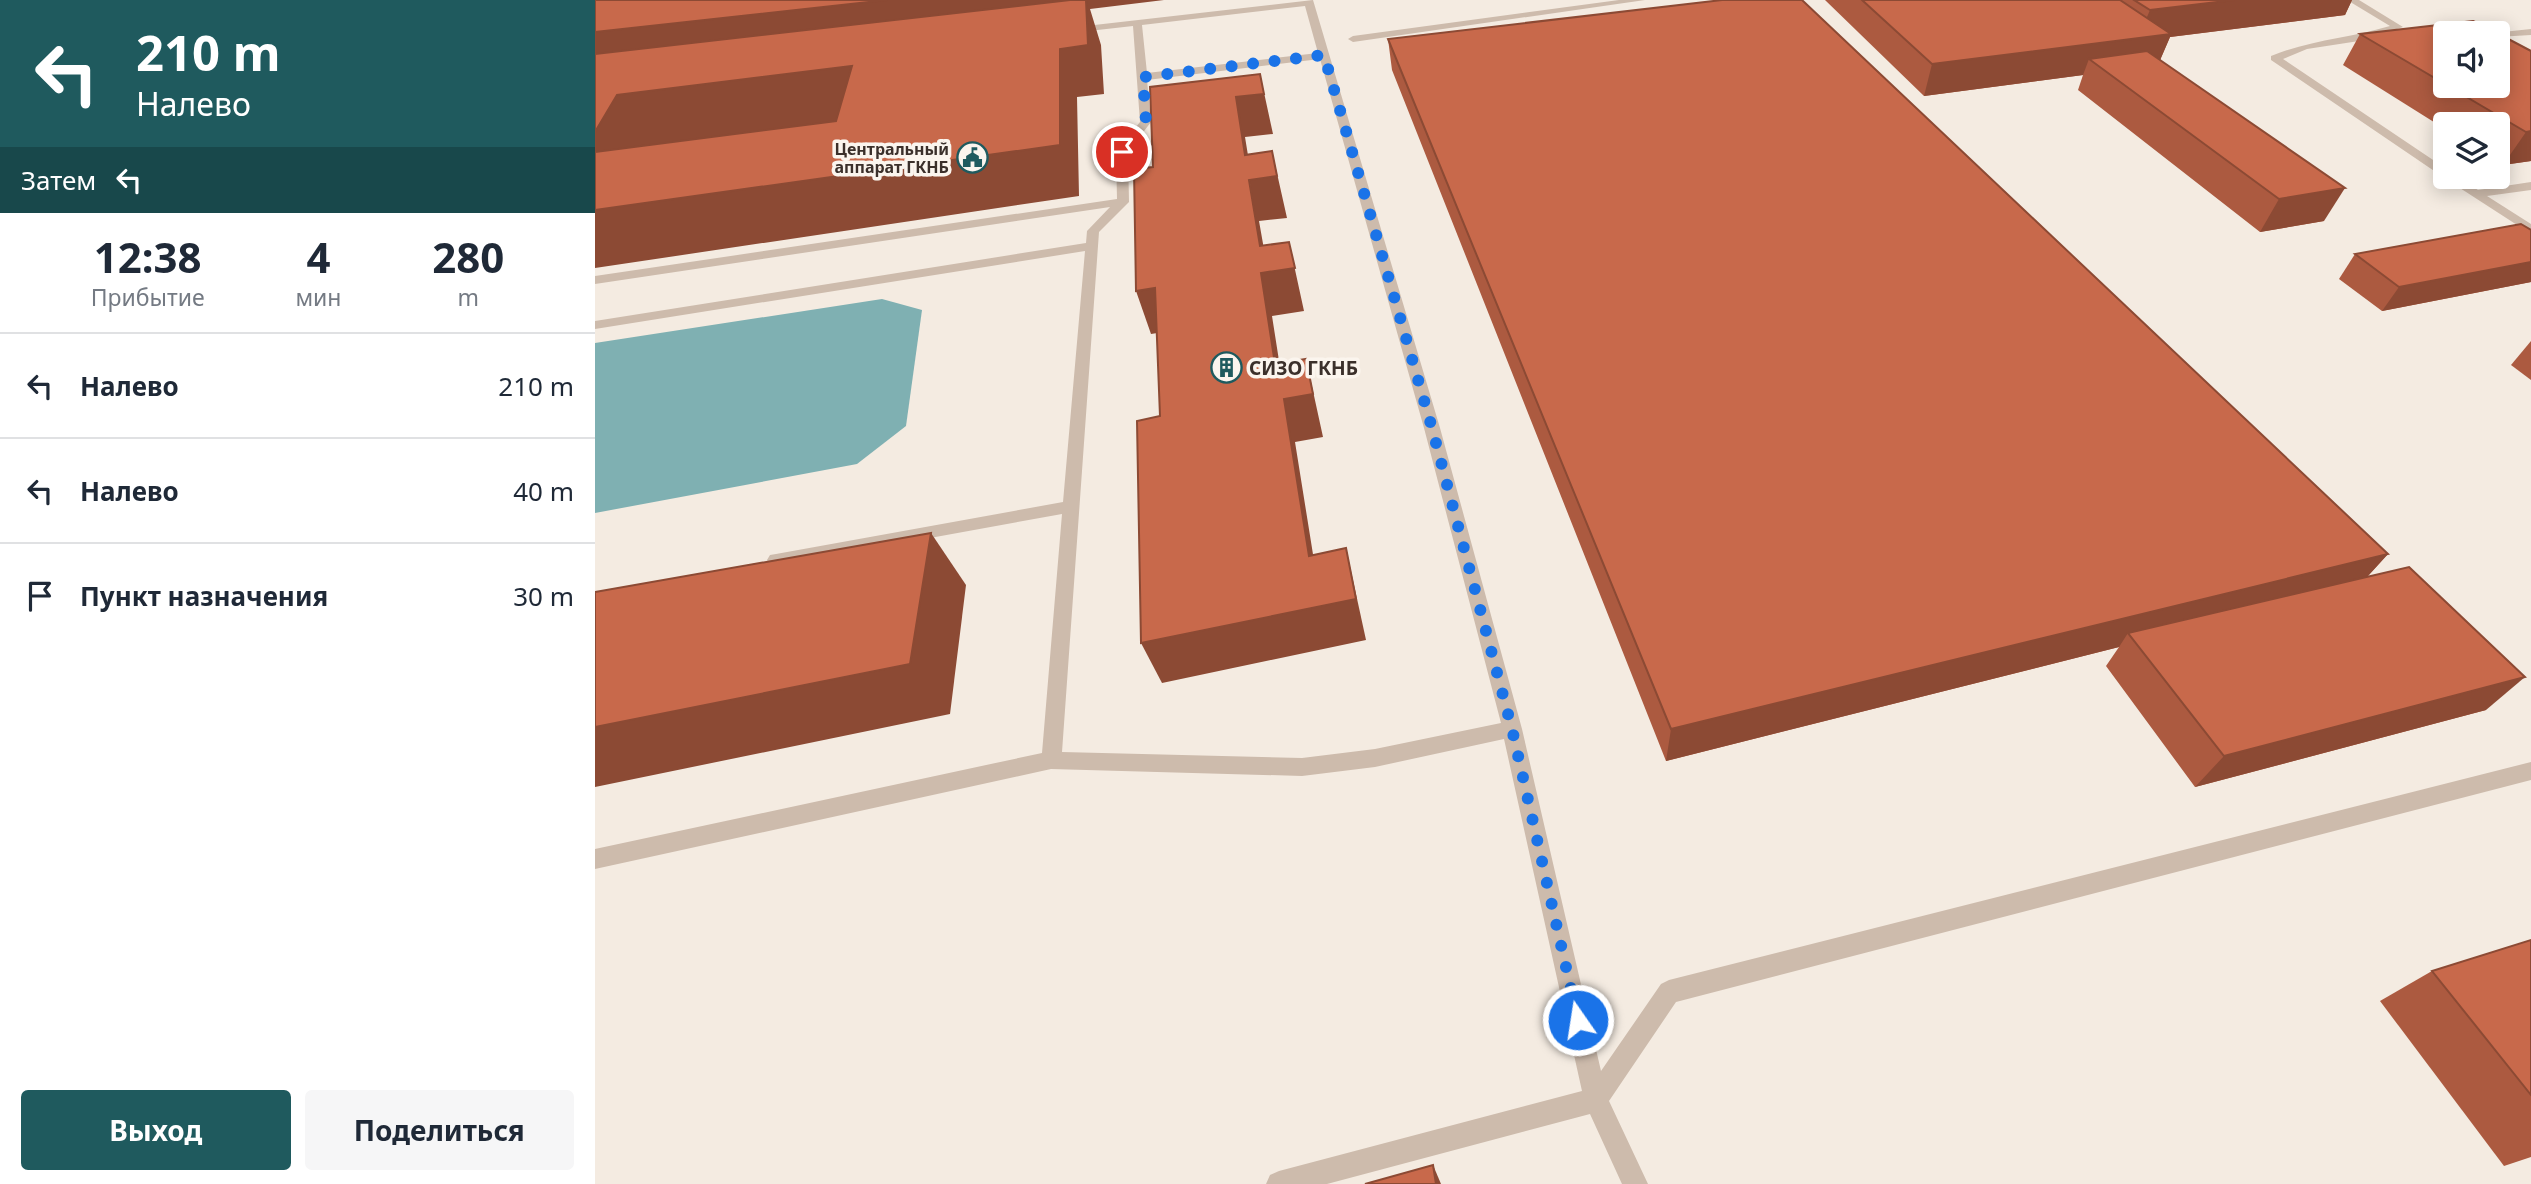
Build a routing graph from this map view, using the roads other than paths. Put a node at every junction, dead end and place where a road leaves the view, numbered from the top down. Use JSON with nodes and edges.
{"nodes":[{"id":1,"x":1640,"y":0,"type":"edge"},
{"id":2,"x":2352,"y":0,"type":"edge"},
{"id":3,"x":1309,"y":1,"type":"edge"},
{"id":4,"x":1137,"y":22,"type":"junction"},
{"id":5,"x":1054,"y":32,"type":"edge"},
{"id":6,"x":2531,"y":32,"type":"edge"},
{"id":7,"x":2510,"y":33,"type":"edge"},
{"id":8,"x":1353,"y":39,"type":"dead end"},
{"id":9,"x":1324,"y":55,"type":"junction"},
{"id":10,"x":1143,"y":77,"type":"junction"},
{"id":11,"x":2433,"y":165,"type":"edge"},
{"id":12,"x":2531,"y":186,"type":"edge"},
{"id":13,"x":2468,"y":189,"type":"edge"},
{"id":14,"x":2476,"y":194,"type":"junction"},
{"id":15,"x":1123,"y":202,"type":"junction"},
{"id":16,"x":2531,"y":230,"type":"edge"},
{"id":17,"x":1093,"y":246,"type":"junction"},
{"id":18,"x":595,"y":280,"type":"edge"},
{"id":19,"x":595,"y":324,"type":"edge"},
{"id":20,"x":1072,"y":506,"type":"junction"},
{"id":21,"x":758,"y":563,"type":"edge"},
{"id":22,"x":1512,"y":729,"type":"junction"},
{"id":23,"x":1051,"y":760,"type":"junction"},
{"id":24,"x":2531,"y":771,"type":"edge"},
{"id":25,"x":595,"y":859,"type":"edge"},
{"id":26,"x":1596,"y":1100,"type":"junction"},
{"id":27,"x":1279,"y":1184,"type":"edge"},
{"id":28,"x":1635,"y":1184,"type":"edge"}],
"edges":[{"from":1,"to":8,"type":"lane"},
{"from":2,"to":11,"type":"lane"},
{"from":3,"to":4,"type":"lane"},
{"from":3,"to":9,"type":"lane"},
{"from":4,"to":5,"type":"lane"},
{"from":4,"to":10,"type":"lane"},
{"from":6,"to":7,"type":"lane"},
{"from":9,"to":10,"type":"lane"},
{"from":9,"to":22,"type":"lane"},
{"from":10,"to":15,"type":"lane"},
{"from":12,"to":14,"type":"lane"},
{"from":13,"to":14,"type":"lane"},
{"from":14,"to":16,"type":"lane"},
{"from":15,"to":17,"type":"lane"},
{"from":15,"to":18,"type":"lane"},
{"from":17,"to":19,"type":"lane"},
{"from":17,"to":20,"type":"lane"},
{"from":20,"to":21,"type":"lane"},
{"from":20,"to":23,"type":"lane"},
{"from":22,"to":23,"type":"lane"},
{"from":22,"to":26,"type":"lane"},
{"from":23,"to":25,"type":"lane"},
{"from":24,"to":26,"type":"lane"},
{"from":26,"to":27,"type":"lane"},
{"from":26,"to":28,"type":"lane"}]}
